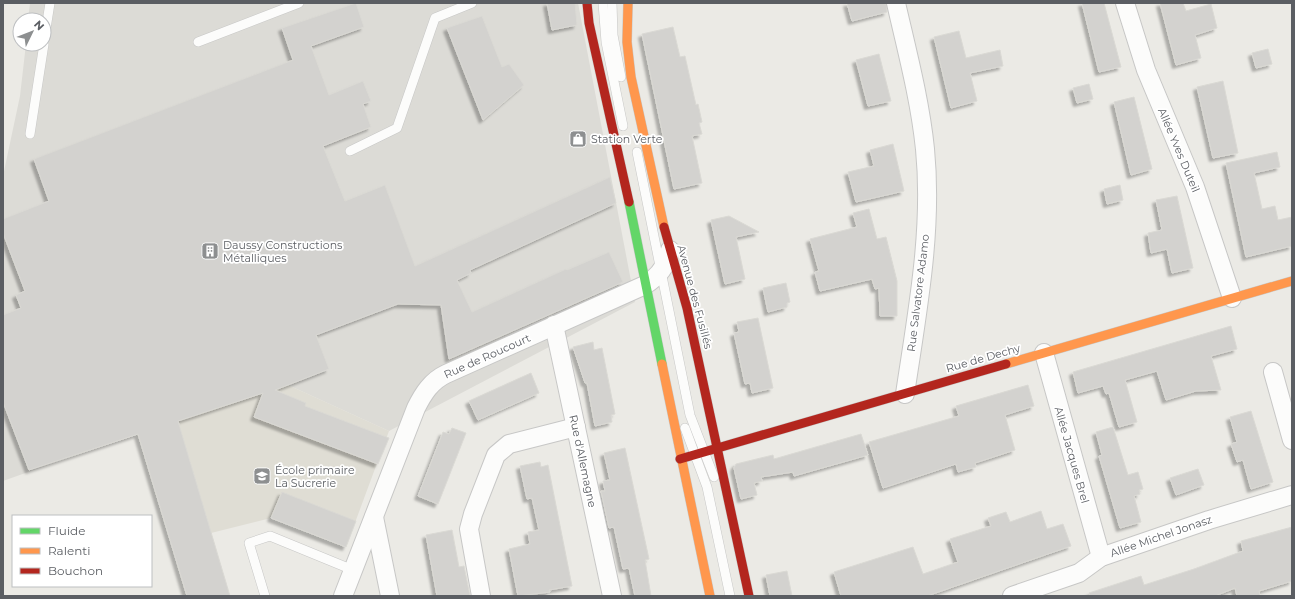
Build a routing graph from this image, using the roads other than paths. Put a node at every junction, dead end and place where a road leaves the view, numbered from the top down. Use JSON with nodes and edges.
{"nodes":[{"id":1,"x":299,"y":3,"type":"edge"},
{"id":2,"x":472,"y":3,"type":"edge"},
{"id":3,"x":587,"y":3,"type":"edge"},
{"id":4,"x":603,"y":3,"type":"edge"},
{"id":5,"x":612,"y":3,"type":"edge"},
{"id":6,"x":628,"y":3,"type":"edge"},
{"id":7,"x":896,"y":3,"type":"edge"},
{"id":8,"x":1125,"y":3,"type":"edge"},
{"id":9,"x":198,"y":42,"type":"dead end"},
{"id":10,"x":43,"y":52,"type":"edge"},
{"id":11,"x":30,"y":134,"type":"dead end"},
{"id":12,"x":631,"y":136,"type":"junction"},
{"id":13,"x":350,"y":151,"type":"dead end"},
{"id":14,"x":628,"y":151,"type":"dead end"},
{"id":15,"x":670,"y":250,"type":"junction"},
{"id":16,"x":653,"y":278,"type":"junction"},
{"id":17,"x":1292,"y":281,"type":"edge"},
{"id":18,"x":1232,"y":298,"type":"junction"},
{"id":19,"x":554,"y":325,"type":"junction"},
{"id":20,"x":1044,"y":353,"type":"junction"},
{"id":21,"x":1273,"y":372,"type":"dead end"},
{"id":22,"x":905,"y":394,"type":"junction"},
{"id":23,"x":576,"y":427,"type":"junction"},
{"id":24,"x":1292,"y":440,"type":"edge"},
{"id":25,"x":718,"y":449,"type":"junction"},
{"id":26,"x":700,"y":454,"type":"junction"},
{"id":27,"x":680,"y":459,"type":"junction"},
{"id":28,"x":1292,"y":495,"type":"edge"},
{"id":29,"x":374,"y":517,"type":"junction"},
{"id":30,"x":1101,"y":557,"type":"junction"},
{"id":31,"x":353,"y":570,"type":"junction"},
{"id":32,"x":265,"y":596,"type":"edge"},
{"id":33,"x":343,"y":596,"type":"edge"},
{"id":34,"x":390,"y":596,"type":"edge"},
{"id":35,"x":481,"y":596,"type":"edge"},
{"id":36,"x":612,"y":596,"type":"edge"},
{"id":37,"x":710,"y":596,"type":"edge"},
{"id":38,"x":730,"y":596,"type":"edge"},
{"id":39,"x":739,"y":596,"type":"edge"},
{"id":40,"x":749,"y":596,"type":"edge"},
{"id":41,"x":1012,"y":596,"type":"edge"}],
"edges":[{"from":1,"to":9,"type":"lane"},
{"from":2,"to":13,"type":"lane"},
{"from":3,"to":16,"type":"main road"},
{"from":4,"to":12,"type":"lane"},
{"from":5,"to":12,"type":"lane"},
{"from":6,"to":15,"type":"main road","name":"Avenue des Fusillés"},
{"from":7,"to":22,"type":"street","name":"Rue Salvatore Adamo"},
{"from":8,"to":18,"type":"street","name":"Allée Yves Duteil"},
{"from":10,"to":11,"type":"lane"},
{"from":12,"to":16,"type":"lane"},
{"from":14,"to":16,"type":"lane"},
{"from":15,"to":16,"type":"street"},
{"from":15,"to":25,"type":"main road","name":"Avenue des Fusillés"},
{"from":16,"to":19,"type":"street","name":"Rue de Roucourt"},
{"from":16,"to":26,"type":"lane"},
{"from":16,"to":27,"type":"main road"},
{"from":17,"to":18,"type":"main road","name":"Rue de Dechy"},
{"from":18,"to":20,"type":"main road","name":"Rue de Dechy"},
{"from":19,"to":23,"type":"street","name":"Rue d'Allemagne"},
{"from":19,"to":29,"type":"street","name":"Rue de Roucourt"},
{"from":20,"to":22,"type":"main road","name":"Rue de Dechy"},
{"from":20,"to":30,"type":"street","name":"Allée Jacques Brel"},
{"from":21,"to":24,"type":"street"},
{"from":22,"to":25,"type":"main road","name":"Rue de Dechy"},
{"from":23,"to":35,"type":"street"},
{"from":23,"to":36,"type":"street","name":"Rue d'Allemagne"},
{"from":25,"to":26,"type":"main road","name":"Rue de Dechy"},
{"from":25,"to":40,"type":"main road","name":"Avenue des Fusillés"},
{"from":26,"to":27,"type":"main road","name":"Rue de Dechy"},
{"from":26,"to":38,"type":"lane"},
{"from":26,"to":39,"type":"lane"},
{"from":27,"to":37,"type":"main road"},
{"from":28,"to":30,"type":"street","name":"Allée Michel Jonasz"},
{"from":29,"to":31,"type":"street","name":"Rue de Roucourt"},
{"from":29,"to":34,"type":"street"},
{"from":30,"to":41,"type":"street","name":"Allée Michel Jonasz"},
{"from":31,"to":32,"type":"lane"},
{"from":31,"to":33,"type":"street","name":"Rue de Roucourt"}]}
